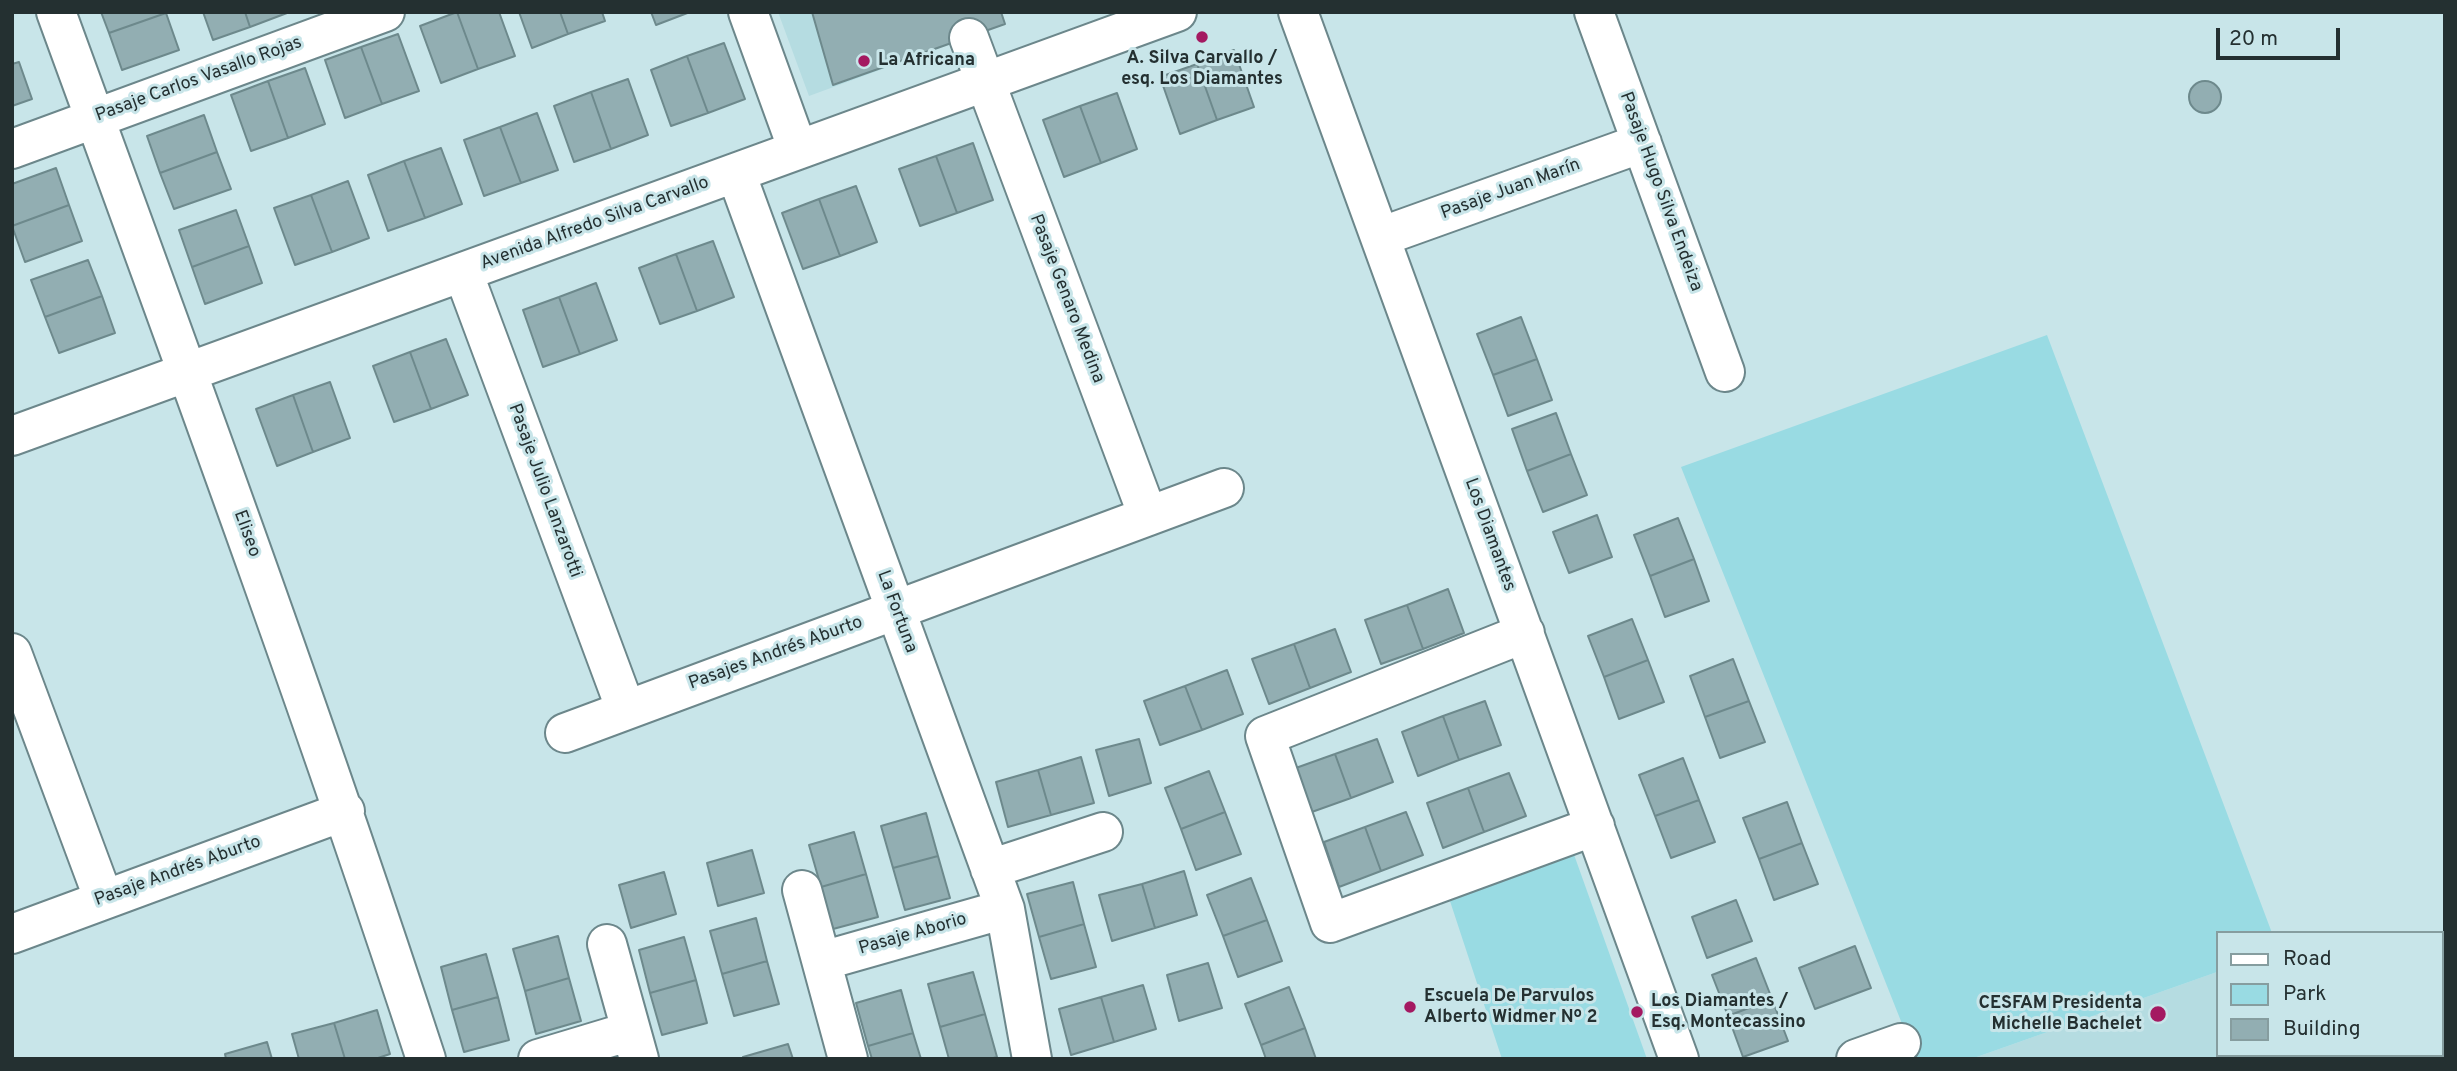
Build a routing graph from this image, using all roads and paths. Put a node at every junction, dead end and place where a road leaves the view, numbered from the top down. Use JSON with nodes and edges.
{"nodes":[{"id":1,"x":56,"y":12,"type":"edge"},
{"id":2,"x":386,"y":12,"type":"edge"},
{"id":3,"x":748,"y":12,"type":"edge"},
{"id":4,"x":1177,"y":12,"type":"edge"},
{"id":5,"x":1298,"y":12,"type":"edge"},
{"id":6,"x":1594,"y":12,"type":"edge"},
{"id":7,"x":969,"y":38,"type":"dead end"},
{"id":8,"x":985,"y":82,"type":"junction"},
{"id":9,"x":95,"y":118,"type":"junction"},
{"id":10,"x":1642,"y":143,"type":"junction"},
{"id":11,"x":12,"y":149,"type":"edge"},
{"id":12,"x":798,"y":150,"type":"junction"},
{"id":13,"x":736,"y":173,"type":"junction"},
{"id":14,"x":1380,"y":237,"type":"junction"},
{"id":15,"x":463,"y":272,"type":"junction"},
{"id":16,"x":188,"y":372,"type":"junction"},
{"id":17,"x":1725,"y":372,"type":"dead end"},
{"id":18,"x":12,"y":436,"type":"edge"},
{"id":19,"x":1224,"y":488,"type":"dead end"},
{"id":20,"x":1148,"y":516,"type":"junction"},
{"id":21,"x":895,"y":610,"type":"junction"},
{"id":22,"x":1525,"y":633,"type":"junction"},
{"id":23,"x":12,"y":653,"type":"edge"},
{"id":24,"x":626,"y":710,"type":"junction"},
{"id":25,"x":565,"y":733,"type":"dead end"},
{"id":26,"x":345,"y":811,"type":"junction"},
{"id":27,"x":1595,"y":826,"type":"junction"},
{"id":28,"x":1102,"y":832,"type":"dead end"},
{"id":29,"x":990,"y":869,"type":"junction"},
{"id":30,"x":802,"y":890,"type":"dead end"},
{"id":31,"x":104,"y":900,"type":"junction"},
{"id":32,"x":1005,"y":909,"type":"junction"},
{"id":33,"x":12,"y":934,"type":"edge"},
{"id":34,"x":607,"y":944,"type":"dead end"},
{"id":35,"x":822,"y":961,"type":"junction"},
{"id":36,"x":1900,"y":1043,"type":"dead end"},
{"id":37,"x":635,"y":1045,"type":"edge"},
{"id":38,"x":426,"y":1059,"type":"edge"},
{"id":39,"x":538,"y":1059,"type":"edge"},
{"id":40,"x":848,"y":1059,"type":"edge"},
{"id":41,"x":1032,"y":1059,"type":"edge"},
{"id":42,"x":1679,"y":1059,"type":"edge"},
{"id":43,"x":1856,"y":1059,"type":"edge"}],
"edges":[{"from":1,"to":9,"type":"street","name":"Eliseo"},
{"from":2,"to":9,"type":"street","name":"Pasaje Carlos Vasallo Rojas"},
{"from":3,"to":12,"type":"street"},
{"from":4,"to":8,"type":"street","name":"Avenida Alfredo Silva Carvallo"},
{"from":5,"to":14,"type":"street","name":"Los Diamantes"},
{"from":6,"to":10,"type":"street","name":"Pasaje Hugo Silva Endeiza"},
{"from":7,"to":8,"type":"street","name":"Pasaje Genaro Medina"},
{"from":8,"to":12,"type":"street","name":"Avenida Alfredo Silva Carvallo"},
{"from":8,"to":20,"type":"street","name":"Pasaje Genaro Medina"},
{"from":9,"to":11,"type":"street","name":"Pasaje Carlos Vasallo Rojas"},
{"from":9,"to":16,"type":"street","name":"Eliseo"},
{"from":10,"to":14,"type":"street","name":"Pasaje Juan Marín"},
{"from":10,"to":17,"type":"street","name":"Pasaje Hugo Silva Endeiza"},
{"from":12,"to":13,"type":"street","name":"Avenida Alfredo Silva Carvallo"},
{"from":13,"to":15,"type":"street","name":"Avenida Alfredo Silva Carvallo"},
{"from":13,"to":21,"type":"street","name":"La Fortuna"},
{"from":14,"to":22,"type":"street","name":"Los Diamantes"},
{"from":15,"to":16,"type":"street","name":"Avenida Alfredo Silva Carvallo"},
{"from":15,"to":24,"type":"street","name":"Pasaje Julio Lanzarotti"},
{"from":16,"to":18,"type":"street","name":"Avenida Alfredo Silva Carvallo"},
{"from":16,"to":26,"type":"street","name":"Eliseo"},
{"from":19,"to":20,"type":"street","name":"Pasajes Andrés Aburto"},
{"from":20,"to":21,"type":"street","name":"Pasajes Andrés Aburto"},
{"from":21,"to":24,"type":"street","name":"Pasajes Andrés Aburto"},
{"from":21,"to":29,"type":"street","name":"La Fortuna"},
{"from":22,"to":27,"type":"street","name":"Los Diamantes"},
{"from":22,"to":27,"type":"street"},
{"from":23,"to":31,"type":"street"},
{"from":24,"to":25,"type":"street","name":"Pasajes Andrés Aburto"},
{"from":26,"to":31,"type":"street","name":"Pasaje Andrés Aburto"},
{"from":26,"to":38,"type":"street","name":"Eliseo"},
{"from":27,"to":42,"type":"street","name":"Los Diamantes"},
{"from":28,"to":29,"type":"street"},
{"from":29,"to":32,"type":"street","name":"La Fortuna"},
{"from":30,"to":35,"type":"street"},
{"from":31,"to":33,"type":"street","name":"Pasaje Andrés Aburto"},
{"from":32,"to":35,"type":"street","name":"Pasaje Aborio"},
{"from":32,"to":41,"type":"street","name":"La Fortuna"},
{"from":34,"to":37,"type":"street"},
{"from":35,"to":40,"type":"street"},
{"from":36,"to":43,"type":"street"},
{"from":37,"to":39,"type":"street"}]}
